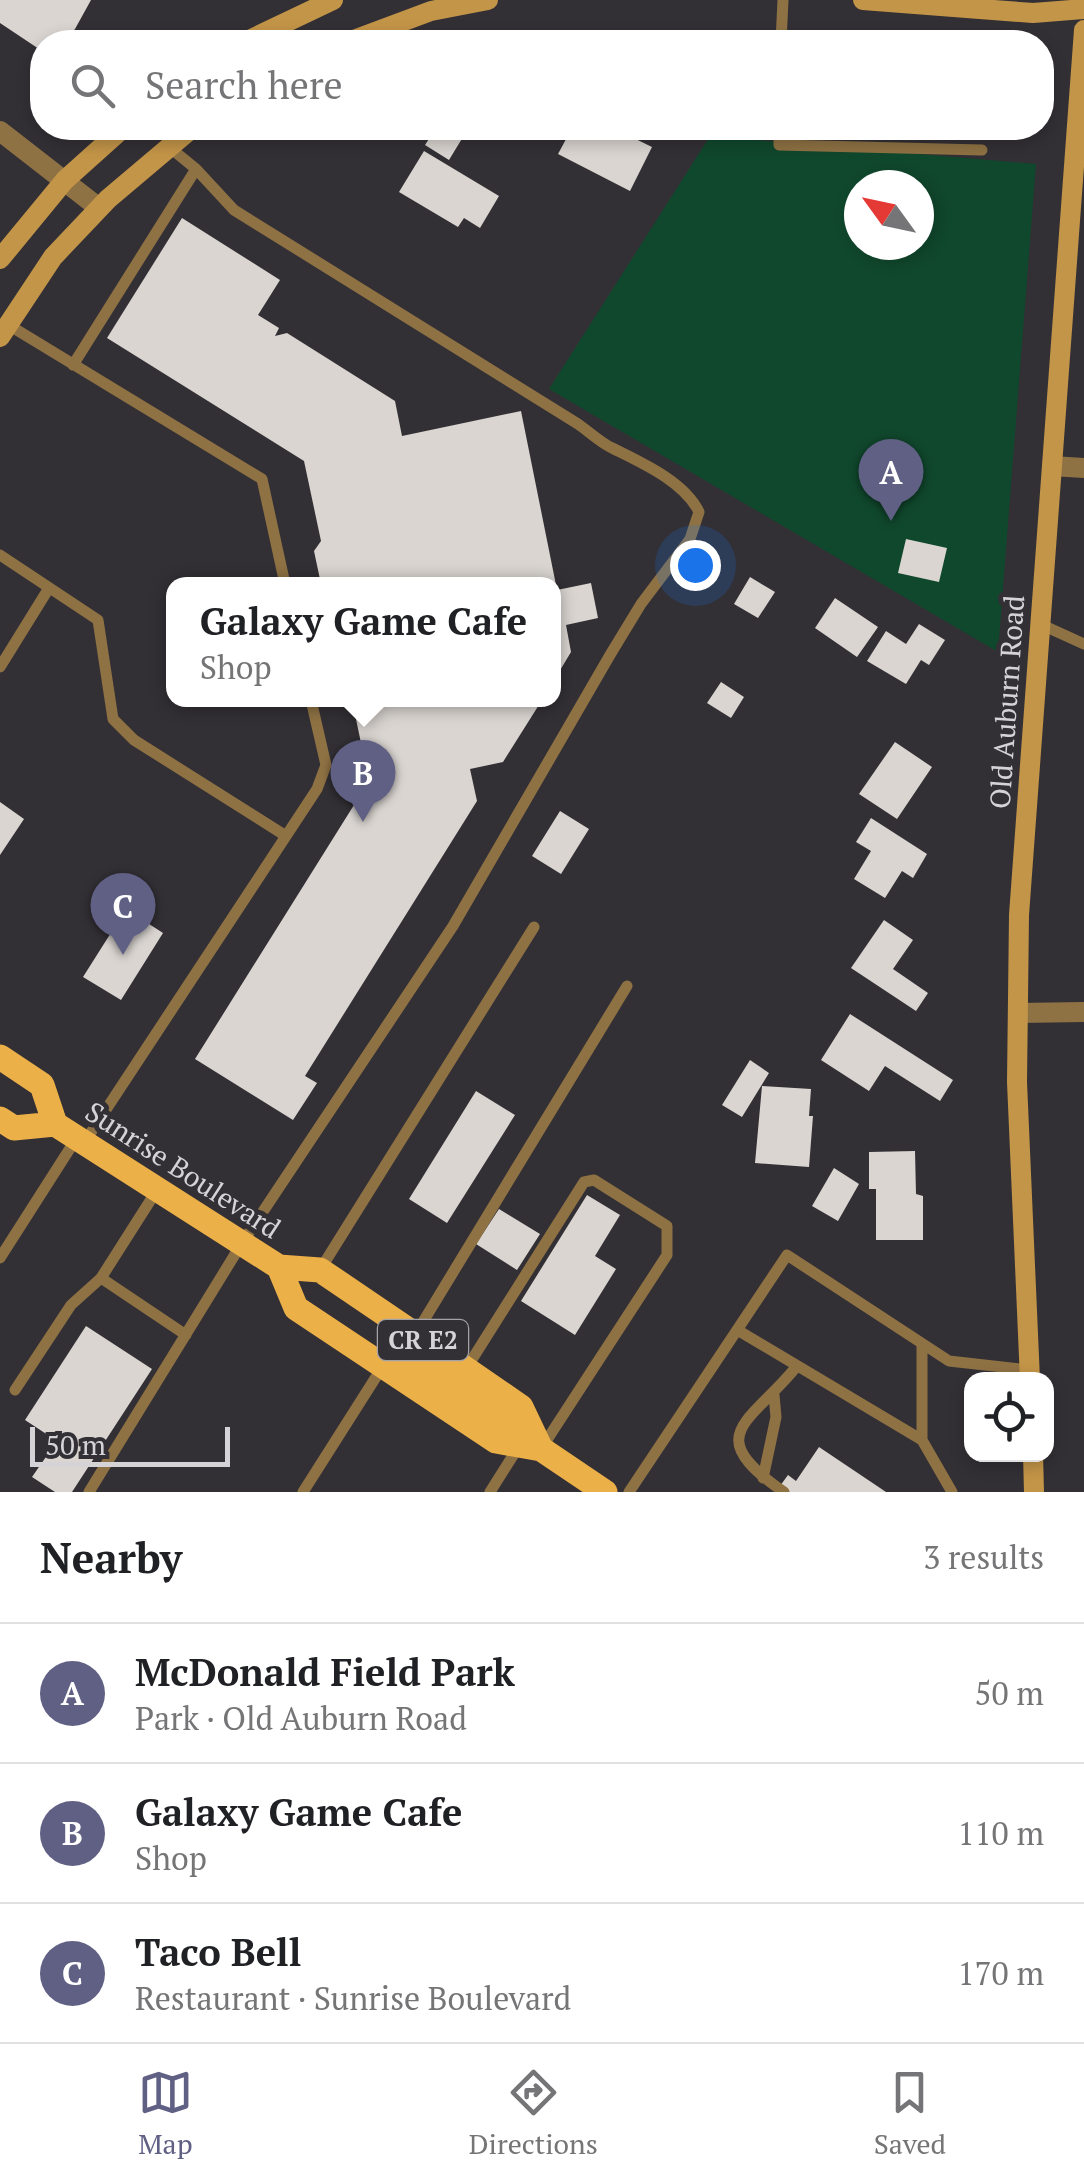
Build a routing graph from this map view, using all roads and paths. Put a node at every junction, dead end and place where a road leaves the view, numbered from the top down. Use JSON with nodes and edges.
{"nodes":[{"id":1,"x":333,"y":0,"type":"edge"},
{"id":2,"x":488,"y":0,"type":"edge"},
{"id":3,"x":782,"y":0,"type":"edge"},
{"id":4,"x":863,"y":0,"type":"edge"},
{"id":5,"x":1067,"y":0,"type":"edge"},
{"id":6,"x":1084,"y":8,"type":"edge"},
{"id":7,"x":270,"y":30,"type":"edge"},
{"id":8,"x":381,"y":30,"type":"edge"},
{"id":9,"x":782,"y":30,"type":"edge"},
{"id":10,"x":1084,"y":30,"type":"edge"},
{"id":11,"x":0,"y":131,"type":"edge"},
{"id":12,"x":110,"y":140,"type":"edge"},
{"id":13,"x":176,"y":140,"type":"edge"},
{"id":14,"x":779,"y":140,"type":"edge"},
{"id":15,"x":168,"y":146,"type":"junction"},
{"id":16,"x":982,"y":150,"type":"dead end"},
{"id":17,"x":196,"y":169,"type":"junction"},
{"id":18,"x":65,"y":180,"type":"junction"},
{"id":19,"x":99,"y":208,"type":"junction"},
{"id":20,"x":0,"y":259,"type":"edge"},
{"id":21,"x":3,"y":327,"type":"edge"},
{"id":22,"x":73,"y":365,"type":"junction"},
{"id":23,"x":1052,"y":466,"type":"junction"},
{"id":24,"x":1084,"y":468,"type":"edge"},
{"id":25,"x":0,"y":556,"type":"edge"},
{"id":26,"x":283,"y":577,"type":"edge"},
{"id":27,"x":50,"y":588,"type":"junction"},
{"id":28,"x":1040,"y":624,"type":"junction"},
{"id":29,"x":1084,"y":644,"type":"edge"},
{"id":30,"x":0,"y":667,"type":"edge"},
{"id":31,"x":313,"y":707,"type":"edge"},
{"id":32,"x":286,"y":836,"type":"junction"},
{"id":33,"x":534,"y":927,"type":"dead end"},
{"id":34,"x":627,"y":986,"type":"dead end"},
{"id":35,"x":1018,"y":1012,"type":"junction"},
{"id":36,"x":1084,"y":1012,"type":"edge"},
{"id":37,"x":0,"y":1057,"type":"edge"},
{"id":38,"x":0,"y":1118,"type":"edge"},
{"id":39,"x":72,"y":1135,"type":"junction"},
{"id":40,"x":157,"y":1190,"type":"junction"},
{"id":41,"x":242,"y":1243,"type":"junction"},
{"id":42,"x":0,"y":1258,"type":"edge"},
{"id":43,"x":279,"y":1267,"type":"junction"},
{"id":44,"x":320,"y":1270,"type":"junction"},
{"id":45,"x":101,"y":1278,"type":"junction"},
{"id":46,"x":739,"y":1331,"type":"junction"},
{"id":47,"x":186,"y":1334,"type":"junction"},
{"id":48,"x":416,"y":1335,"type":"junction"},
{"id":49,"x":922,"y":1344,"type":"junction"},
{"id":50,"x":383,"y":1366,"type":"junction"},
{"id":51,"x":797,"y":1366,"type":"junction"},
{"id":52,"x":466,"y":1368,"type":"junction"},
{"id":53,"x":1011,"y":1372,"type":"edge"},
{"id":54,"x":1030,"y":1372,"type":"edge"},
{"id":55,"x":15,"y":1390,"type":"dead end"},
{"id":56,"x":774,"y":1395,"type":"junction"},
{"id":57,"x":922,"y":1440,"type":"junction"},
{"id":58,"x":530,"y":1448,"type":"junction"},
{"id":59,"x":1033,"y":1462,"type":"edge"},
{"id":60,"x":763,"y":1478,"type":"junction"},
{"id":61,"x":89,"y":1492,"type":"edge"},
{"id":62,"x":303,"y":1492,"type":"edge"},
{"id":63,"x":490,"y":1492,"type":"edge"},
{"id":64,"x":604,"y":1492,"type":"edge"},
{"id":65,"x":629,"y":1492,"type":"edge"},
{"id":66,"x":784,"y":1492,"type":"edge"},
{"id":67,"x":952,"y":1492,"type":"edge"},
{"id":68,"x":1034,"y":1492,"type":"edge"}],
"edges":[{"from":1,"to":7,"type":"main road"},
{"from":2,"to":8,"type":"main road"},
{"from":3,"to":9,"type":"lane"},
{"from":4,"to":6,"type":"main road"},
{"from":5,"to":6,"type":"main road"},
{"from":10,"to":23,"type":"main road","name":"Old Auburn Road"},
{"from":11,"to":18,"type":"street"},
{"from":12,"to":18,"type":"main road"},
{"from":13,"to":15,"type":"main road"},
{"from":14,"to":16,"type":"lane"},
{"from":15,"to":17,"type":"lane"},
{"from":15,"to":19,"type":"main road"},
{"from":17,"to":22,"type":"lane"},
{"from":17,"to":41,"type":"lane"},
{"from":18,"to":19,"type":"street"},
{"from":18,"to":20,"type":"main road"},
{"from":19,"to":21,"type":"main road"},
{"from":21,"to":22,"type":"lane"},
{"from":22,"to":26,"type":"lane"},
{"from":23,"to":24,"type":"street"},
{"from":23,"to":28,"type":"main road","name":"Old Auburn Road"},
{"from":25,"to":27,"type":"lane"},
{"from":27,"to":30,"type":"lane"},
{"from":27,"to":32,"type":"lane"},
{"from":28,"to":29,"type":"lane"},
{"from":28,"to":35,"type":"main road","name":"Old Auburn Road"},
{"from":31,"to":32,"type":"lane"},
{"from":32,"to":39,"type":"lane"},
{"from":33,"to":44,"type":"lane"},
{"from":34,"to":48,"type":"lane"},
{"from":35,"to":36,"type":"street"},
{"from":35,"to":54,"type":"main road","name":"Old Auburn Road"},
{"from":37,"to":39,"type":"main road","name":"Sunrise Boulevard"},
{"from":38,"to":39,"type":"main road","name":"Sunrise Boulevard"},
{"from":39,"to":40,"type":"main road","name":"Sunrise Boulevard","number":"CR E2"},
{"from":39,"to":42,"type":"lane"},
{"from":40,"to":41,"type":"main road","name":"Sunrise Boulevard","number":"CR E2"},
{"from":40,"to":45,"type":"lane"},
{"from":41,"to":43,"type":"main road","name":"Sunrise Boulevard","number":"CR E2"},
{"from":41,"to":47,"type":"lane"},
{"from":43,"to":44,"type":"main road","name":"Sunrise Boulevard","number":"CR E2"},
{"from":43,"to":50,"type":"main road","name":"Sunrise Boulevard","number":"CR E2"},
{"from":44,"to":48,"type":"main road","name":"Sunrise Boulevard","number":"CR E2"},
{"from":45,"to":47,"type":"lane"},
{"from":45,"to":55,"type":"lane"},
{"from":46,"to":49,"type":"lane"},
{"from":46,"to":51,"type":"lane"},
{"from":46,"to":65,"type":"lane"},
{"from":47,"to":61,"type":"lane"},
{"from":48,"to":52,"type":"main road","name":"Sunrise Boulevard","number":"CR E2"},
{"from":49,"to":53,"type":"lane"},
{"from":49,"to":57,"type":"lane"},
{"from":50,"to":58,"type":"main road"},
{"from":50,"to":62,"type":"lane"},
{"from":51,"to":56,"type":"lane"},
{"from":51,"to":57,"type":"lane"},
{"from":52,"to":58,"type":"main road","name":"Sunrise Boulevard","number":"CR E2"},
{"from":52,"to":58,"type":"lane"},
{"from":56,"to":60,"type":"lane"},
{"from":56,"to":60,"type":"lane"},
{"from":57,"to":67,"type":"lane"},
{"from":58,"to":63,"type":"lane"},
{"from":58,"to":64,"type":"main road","name":"Sunrise Boulevard","number":"CR E2"},
{"from":59,"to":68,"type":"main road"},
{"from":60,"to":66,"type":"lane"}]}
